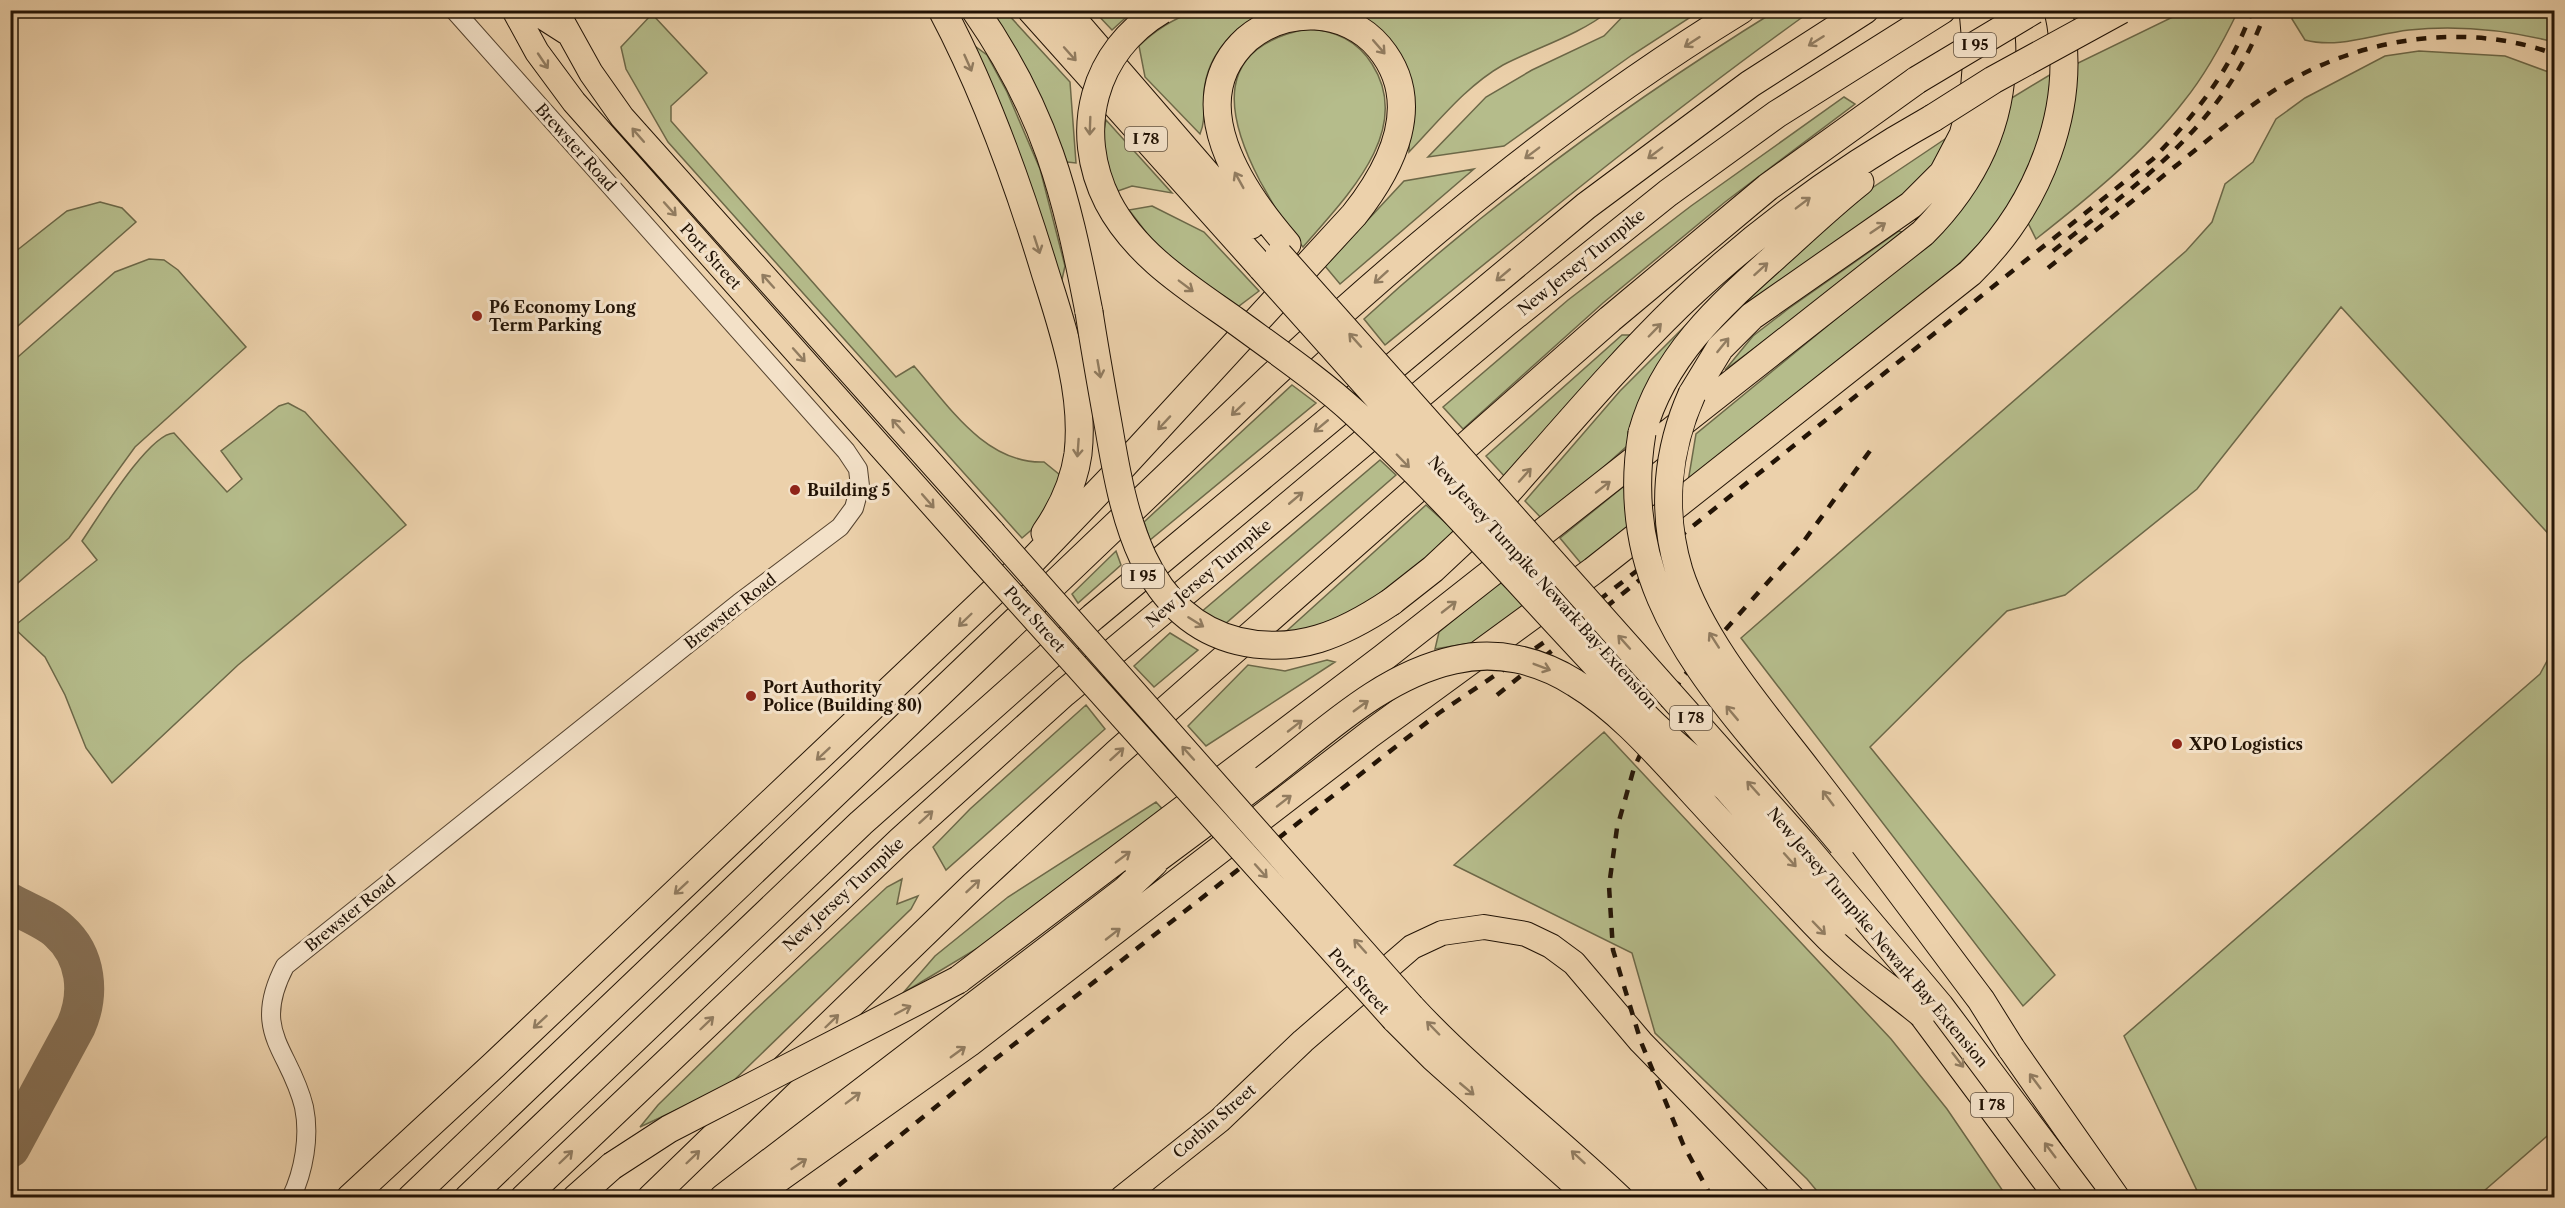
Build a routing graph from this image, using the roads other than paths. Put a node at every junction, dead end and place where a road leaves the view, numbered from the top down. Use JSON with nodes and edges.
{"nodes":[{"id":1,"x":454,"y":10,"type":"edge"},
{"id":2,"x":513,"y":10,"type":"edge"},
{"id":3,"x":537,"y":10,"type":"edge"},
{"id":4,"x":556,"y":10,"type":"edge"},
{"id":5,"x":942,"y":10,"type":"edge"},
{"id":6,"x":975,"y":10,"type":"edge"},
{"id":7,"x":1031,"y":10,"type":"edge"},
{"id":8,"x":1065,"y":10,"type":"edge"},
{"id":9,"x":1162,"y":10,"type":"edge"},
{"id":10,"x":1741,"y":10,"type":"edge"},
{"id":11,"x":1865,"y":10,"type":"edge"},
{"id":12,"x":1942,"y":10,"type":"edge"},
{"id":13,"x":1973,"y":10,"type":"edge"},
{"id":14,"x":1998,"y":10,"type":"edge"},
{"id":15,"x":2034,"y":10,"type":"edge"},
{"id":16,"x":2058,"y":10,"type":"edge"},
{"id":17,"x":2121,"y":10,"type":"edge"},
{"id":18,"x":569,"y":33,"type":"junction"},
{"id":19,"x":1933,"y":118,"type":"junction"},
{"id":20,"x":1276,"y":256,"type":"junction"},
{"id":21,"x":1007,"y":579,"type":"junction"},
{"id":22,"x":1725,"y":787,"type":"junction"},
{"id":23,"x":1154,"y":863,"type":"junction"},
{"id":24,"x":958,"y":980,"type":"junction"},
{"id":25,"x":1403,"y":1013,"type":"junction"},
{"id":26,"x":1922,"y":1014,"type":"junction"},
{"id":27,"x":2011,"y":1048,"type":"junction"},
{"id":28,"x":291,"y":1197,"type":"edge"},
{"id":29,"x":350,"y":1197,"type":"edge"},
{"id":30,"x":411,"y":1197,"type":"edge"},
{"id":31,"x":468,"y":1197,"type":"edge"},
{"id":32,"x":524,"y":1197,"type":"edge"},
{"id":33,"x":576,"y":1197,"type":"edge"},
{"id":34,"x":651,"y":1197,"type":"edge"},
{"id":35,"x":723,"y":1197,"type":"edge"},
{"id":36,"x":751,"y":1197,"type":"edge"},
{"id":37,"x":1122,"y":1197,"type":"edge"},
{"id":38,"x":1589,"y":1197,"type":"edge"},
{"id":39,"x":1621,"y":1197,"type":"edge"},
{"id":40,"x":1793,"y":1197,"type":"edge"},
{"id":41,"x":2059,"y":1197,"type":"edge"},
{"id":42,"x":2084,"y":1197,"type":"edge"},
{"id":43,"x":2116,"y":1197,"type":"edge"}],
"edges":[{"from":1,"to":28,"type":"street","name":"Brewster Road"},
{"from":2,"to":25,"type":"main road","name":"Port Street","one_way":true,"bridge":true},
{"from":3,"to":18,"type":"main road"},
{"from":4,"to":18,"type":"main road","name":"Port Street"},
{"from":5,"to":21,"type":"highway","one_way":true},
{"from":6,"to":19,"type":"highway","one_way":true,"bridge":true},
{"from":7,"to":20,"type":"highway","name":"New Jersey Turnpike Newark Bay Extension","number":"I 78","one_way":true},
{"from":8,"to":20,"type":"highway","name":"New Jersey Turnpike Newark Bay Extension","number":"I 78"},
{"from":9,"to":22,"type":"highway","one_way":true,"bridge":true},
{"from":10,"to":30,"type":"highway","one_way":true},
{"from":11,"to":31,"type":"highway","number":"I 95","one_way":true},
{"from":32,"to":12,"type":"highway","name":"New Jersey Turnpike","number":"I 95","one_way":true},
{"from":27,"to":13,"type":"highway","one_way":true,"bridge":true},
{"from":24,"to":14,"type":"highway","one_way":true},
{"from":34,"to":15,"type":"highway","number":"I 95","one_way":true,"bridge":true},
{"from":36,"to":16,"type":"highway","one_way":true},
{"from":17,"to":19,"type":"highway","bridge":true},
{"from":25,"to":18,"type":"main road","name":"Port Street","one_way":true,"bridge":true},
{"from":27,"to":19,"type":"highway","one_way":true,"bridge":true},
{"from":20,"to":21,"type":"highway","one_way":true},
{"from":20,"to":22,"type":"highway","name":"New Jersey Turnpike Newark Bay Extension","number":"I 78","bridge":true},
{"from":42,"to":20,"type":"highway","name":"New Jersey Turnpike Newark Bay Extension","number":"I 78","one_way":true,"bridge":true},
{"from":21,"to":29,"type":"highway","one_way":true},
{"from":22,"to":26,"type":"highway","name":"New Jersey Turnpike Newark Bay Extension","number":"I 78","one_way":true,"bridge":true},
{"from":23,"to":24,"type":"highway"},
{"from":23,"to":26,"type":"highway","one_way":true,"bridge":true},
{"from":35,"to":23,"type":"highway","one_way":true},
{"from":33,"to":24,"type":"highway","one_way":true,"bridge":true},
{"from":25,"to":38,"type":"main road","name":"Port Street","one_way":true},
{"from":39,"to":25,"type":"main road","name":"Port Street","one_way":true},
{"from":26,"to":41,"type":"highway","name":"New Jersey Turnpike Newark Bay Extension","number":"I 78","one_way":true},
{"from":43,"to":27,"type":"highway","one_way":true},
{"from":37,"to":40,"type":"main road","name":"Corbin Street"}]}
